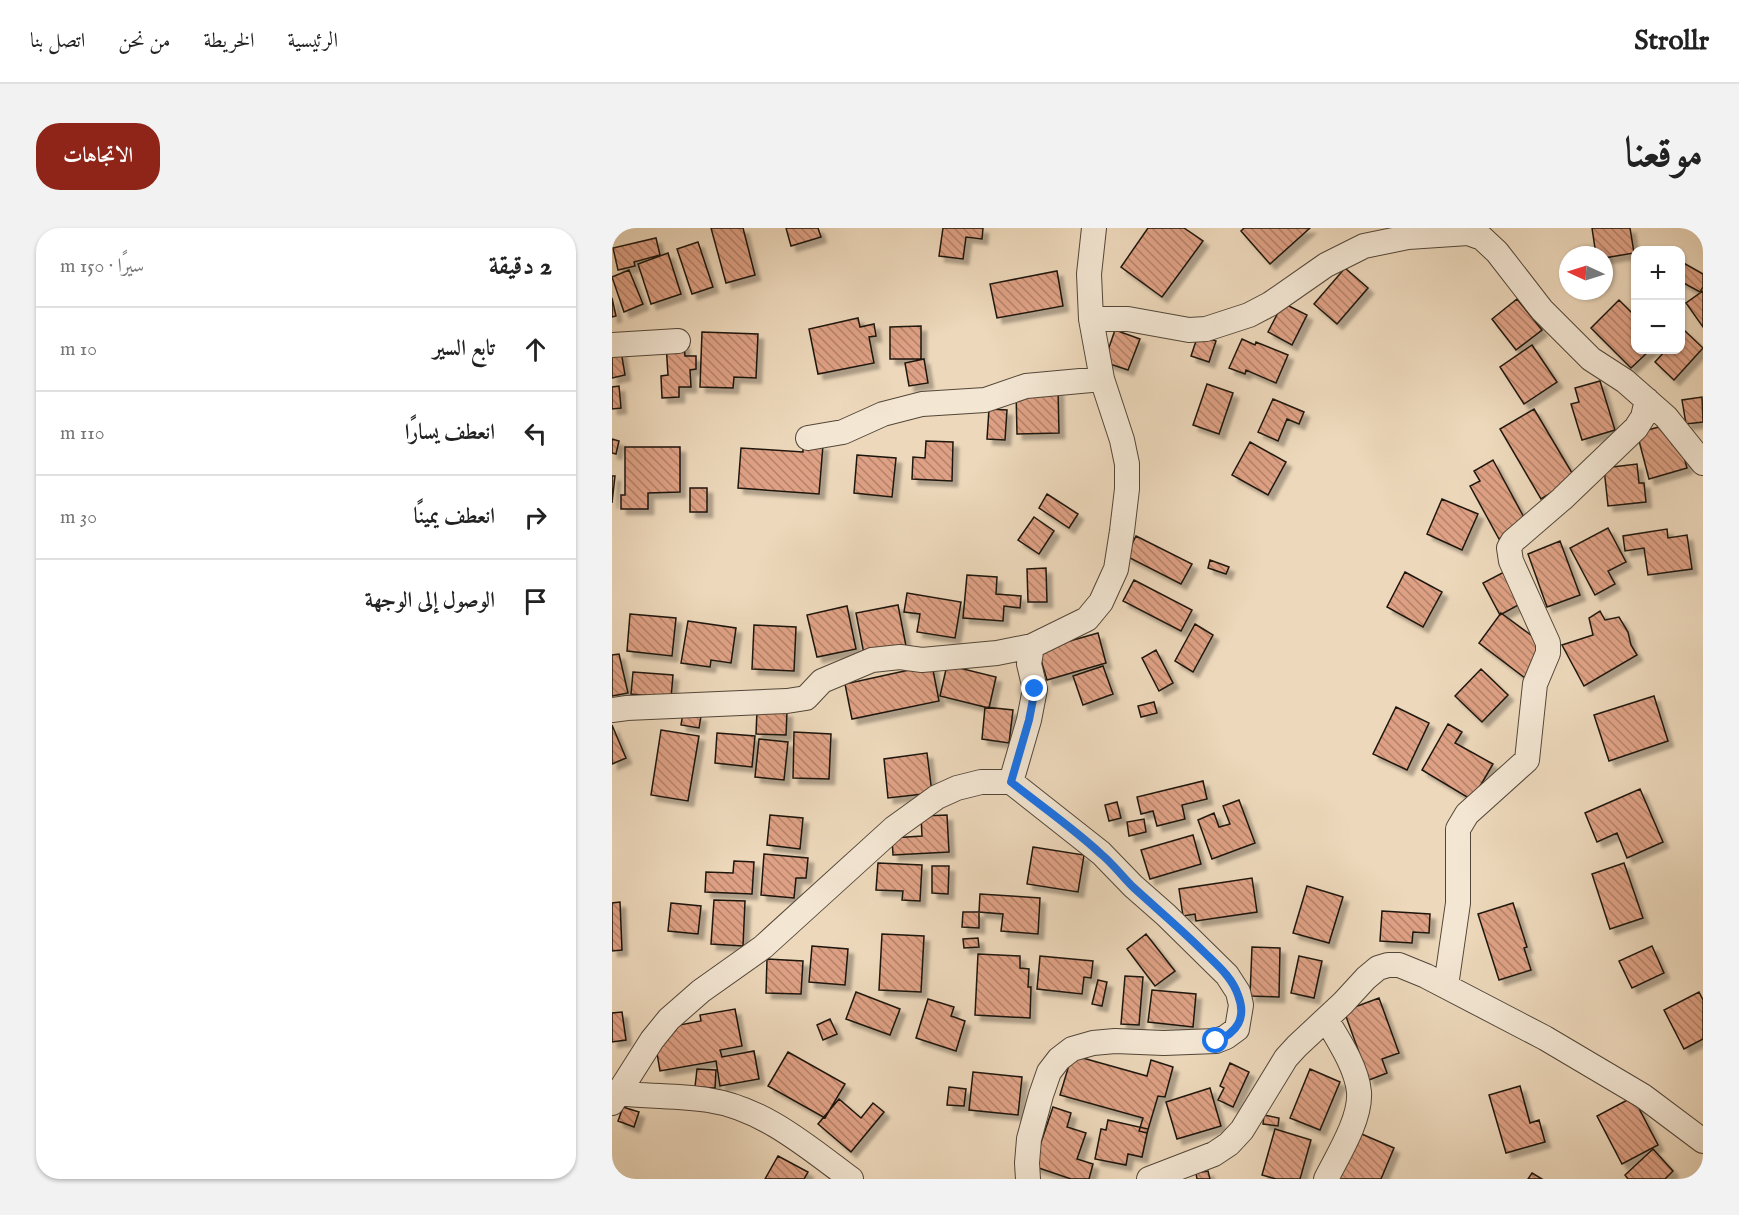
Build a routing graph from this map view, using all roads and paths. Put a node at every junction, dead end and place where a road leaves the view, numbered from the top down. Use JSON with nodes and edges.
{"nodes":[{"id":1,"x":1094,"y":228,"type":"edge"},
{"id":2,"x":1091,"y":319,"type":"junction"},
{"id":3,"x":678,"y":341,"type":"dead end"},
{"id":4,"x":612,"y":345,"type":"edge"},
{"id":5,"x":1102,"y":379,"type":"junction"},
{"id":6,"x":1647,"y":399,"type":"junction"},
{"id":7,"x":808,"y":438,"type":"dead end"},
{"id":8,"x":1703,"y":463,"type":"edge"},
{"id":9,"x":1032,"y":646,"type":"junction"},
{"id":10,"x":612,"y":710,"type":"edge"},
{"id":11,"x":1011,"y":782,"type":"junction"},
{"id":12,"x":1446,"y":986,"type":"junction"},
{"id":13,"x":1326,"y":1019,"type":"junction"},
{"id":14,"x":614,"y":1096,"type":"edge"},
{"id":15,"x":1703,"y":1141,"type":"edge"},
{"id":16,"x":851,"y":1179,"type":"edge"},
{"id":17,"x":1028,"y":1179,"type":"edge"},
{"id":18,"x":1149,"y":1179,"type":"edge"},
{"id":19,"x":1326,"y":1179,"type":"edge"}],
"edges":[{"from":1,"to":2,"type":"street"},
{"from":2,"to":5,"type":"street"},
{"from":2,"to":6,"type":"street"},
{"from":3,"to":4,"type":"street"},
{"from":5,"to":7,"type":"street"},
{"from":5,"to":9,"type":"street"},
{"from":6,"to":8,"type":"street"},
{"from":6,"to":12,"type":"street"},
{"from":9,"to":10,"type":"street"},
{"from":9,"to":11,"type":"street"},
{"from":11,"to":14,"type":"street"},
{"from":11,"to":17,"type":"street"},
{"from":12,"to":13,"type":"street"},
{"from":12,"to":15,"type":"street"},
{"from":13,"to":18,"type":"street"},
{"from":13,"to":19,"type":"street"},
{"from":14,"to":16,"type":"street"}]}
